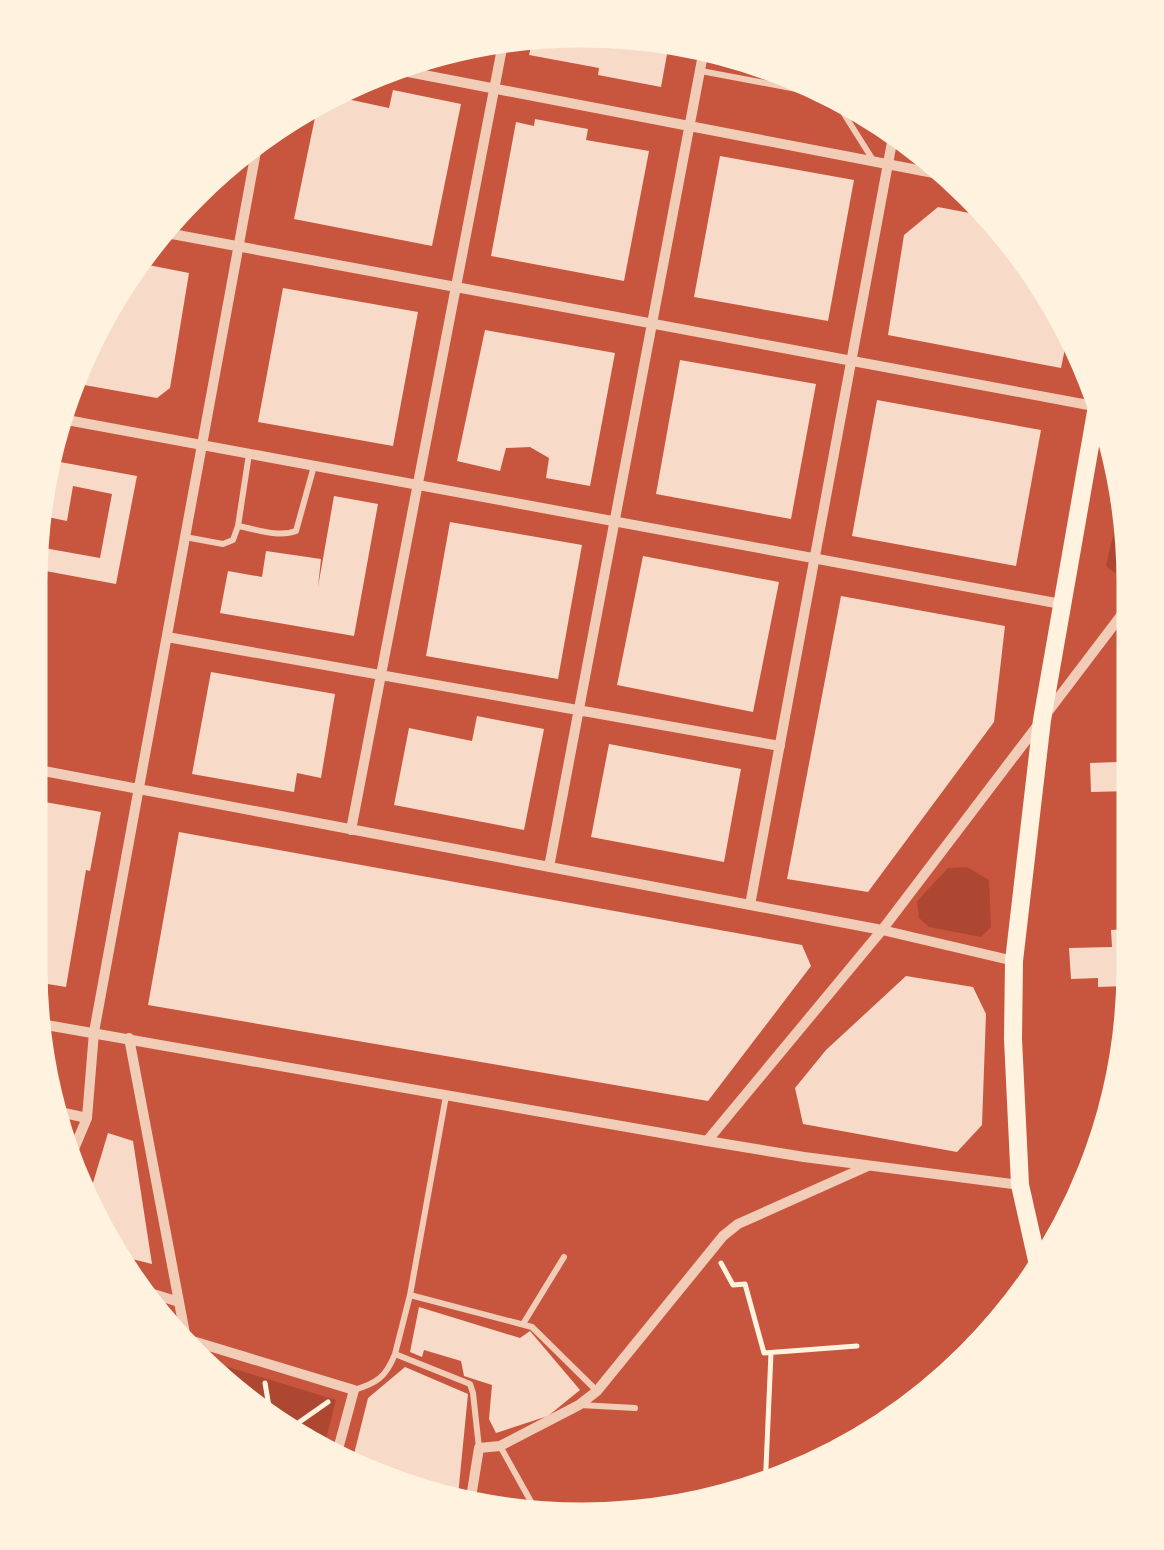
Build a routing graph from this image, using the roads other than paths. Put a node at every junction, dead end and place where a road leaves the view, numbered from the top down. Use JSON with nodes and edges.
{"nodes":[{"id":1,"x":502,"y":51,"type":"edge"},
{"id":2,"x":702,"y":59,"type":"edge"},
{"id":3,"x":700,"y":71,"type":"junction"},
{"id":4,"x":411,"y":72,"type":"edge"},
{"id":5,"x":495,"y":88,"type":"junction"},
{"id":6,"x":795,"y":89,"type":"edge"},
{"id":7,"x":841,"y":112,"type":"edge"},
{"id":8,"x":689,"y":126,"type":"junction"},
{"id":9,"x":892,"y":144,"type":"edge"},
{"id":10,"x":255,"y":156,"type":"edge"},
{"id":11,"x":874,"y":162,"type":"junction"},
{"id":12,"x":888,"y":164,"type":"junction"},
{"id":13,"x":930,"y":173,"type":"edge"},
{"id":14,"x":173,"y":234,"type":"edge"},
{"id":15,"x":238,"y":246,"type":"junction"},
{"id":16,"x":456,"y":287,"type":"junction"},
{"id":17,"x":652,"y":324,"type":"junction"},
{"id":18,"x":851,"y":361,"type":"junction"},
{"id":19,"x":1087,"y":399,"type":"edge"},
{"id":20,"x":70,"y":421,"type":"edge"},
{"id":21,"x":1095,"y":424,"type":"edge"},
{"id":22,"x":202,"y":445,"type":"junction"},
{"id":23,"x":249,"y":454,"type":"junction"},
{"id":24,"x":314,"y":466,"type":"junction"},
{"id":25,"x":418,"y":485,"type":"junction"},
{"id":26,"x":615,"y":521,"type":"junction"},
{"id":27,"x":238,"y":526,"type":"junction"},
{"id":28,"x":185,"y":537,"type":"junction"},
{"id":29,"x":814,"y":558,"type":"junction"},
{"id":30,"x":1060,"y":604,"type":"junction"},
{"id":31,"x":1119,"y":618,"type":"edge"},
{"id":32,"x":166,"y":637,"type":"junction"},
{"id":33,"x":381,"y":676,"type":"junction"},
{"id":34,"x":579,"y":711,"type":"junction"},
{"id":35,"x":1042,"y":720,"type":"junction"},
{"id":36,"x":780,"y":746,"type":"junction"},
{"id":37,"x":45,"y":771,"type":"edge"},
{"id":38,"x":139,"y":790,"type":"junction"},
{"id":39,"x":351,"y":830,"type":"junction"},
{"id":40,"x":550,"y":867,"type":"junction"},
{"id":41,"x":750,"y":905,"type":"junction"},
{"id":42,"x":882,"y":930,"type":"junction"},
{"id":43,"x":1014,"y":961,"type":"junction"},
{"id":44,"x":48,"y":1024,"type":"edge"},
{"id":45,"x":94,"y":1032,"type":"junction"},
{"id":46,"x":128,"y":1038,"type":"junction"},
{"id":47,"x":447,"y":1094,"type":"junction"},
{"id":48,"x":65,"y":1113,"type":"edge"},
{"id":49,"x":87,"y":1118,"type":"junction"},
{"id":50,"x":707,"y":1140,"type":"junction"},
{"id":51,"x":75,"y":1146,"type":"edge"},
{"id":52,"x":869,"y":1166,"type":"junction"},
{"id":53,"x":1020,"y":1185,"type":"junction"},
{"id":54,"x":1036,"y":1254,"type":"edge"},
{"id":55,"x":564,"y":1257,"type":"dead end"},
{"id":56,"x":156,"y":1295,"type":"edge"},
{"id":57,"x":410,"y":1295,"type":"junction"},
{"id":58,"x":179,"y":1302,"type":"junction"},
{"id":59,"x":524,"y":1324,"type":"junction"},
{"id":60,"x":184,"y":1329,"type":"edge"},
{"id":61,"x":197,"y":1342,"type":"edge"},
{"id":62,"x":395,"y":1354,"type":"junction"},
{"id":63,"x":354,"y":1390,"type":"junction"},
{"id":64,"x":597,"y":1390,"type":"junction"},
{"id":65,"x":578,"y":1405,"type":"junction"},
{"id":66,"x":635,"y":1408,"type":"dead end"},
{"id":67,"x":500,"y":1446,"type":"junction"},
{"id":68,"x":339,"y":1447,"type":"edge"},
{"id":69,"x":478,"y":1448,"type":"junction"},
{"id":70,"x":471,"y":1494,"type":"edge"},
{"id":71,"x":532,"y":1502,"type":"edge"}],
"edges":[{"from":1,"to":5,"type":"street"},
{"from":2,"to":3,"type":"street"},
{"from":3,"to":6,"type":"lane"},
{"from":3,"to":8,"type":"street"},
{"from":4,"to":5,"type":"street"},
{"from":5,"to":8,"type":"street"},
{"from":5,"to":16,"type":"street"},
{"from":7,"to":11,"type":"lane"},
{"from":8,"to":11,"type":"street"},
{"from":8,"to":17,"type":"street"},
{"from":9,"to":12,"type":"street"},
{"from":10,"to":15,"type":"street"},
{"from":11,"to":12,"type":"street"},
{"from":12,"to":13,"type":"street"},
{"from":12,"to":18,"type":"street"},
{"from":14,"to":15,"type":"street"},
{"from":15,"to":16,"type":"street"},
{"from":15,"to":22,"type":"street"},
{"from":16,"to":17,"type":"street"},
{"from":16,"to":25,"type":"street"},
{"from":17,"to":18,"type":"street"},
{"from":17,"to":26,"type":"street"},
{"from":18,"to":19,"type":"street"},
{"from":18,"to":29,"type":"street"},
{"from":20,"to":22,"type":"street"},
{"from":21,"to":30,"type":"main road"},
{"from":22,"to":23,"type":"street"},
{"from":22,"to":28,"type":"street"},
{"from":23,"to":24,"type":"street"},
{"from":23,"to":27,"type":"lane"},
{"from":24,"to":25,"type":"street"},
{"from":24,"to":27,"type":"lane"},
{"from":25,"to":26,"type":"street"},
{"from":25,"to":33,"type":"street"},
{"from":26,"to":29,"type":"street"},
{"from":26,"to":34,"type":"street"},
{"from":27,"to":28,"type":"lane"},
{"from":28,"to":32,"type":"street"},
{"from":29,"to":30,"type":"street"},
{"from":29,"to":36,"type":"street"},
{"from":30,"to":35,"type":"main road"},
{"from":31,"to":35,"type":"street"},
{"from":32,"to":33,"type":"street"},
{"from":32,"to":38,"type":"street"},
{"from":33,"to":34,"type":"street"},
{"from":33,"to":39,"type":"street"},
{"from":34,"to":36,"type":"street"},
{"from":34,"to":40,"type":"street"},
{"from":35,"to":42,"type":"street"},
{"from":35,"to":43,"type":"main road"},
{"from":36,"to":41,"type":"street"},
{"from":37,"to":38,"type":"street"},
{"from":38,"to":39,"type":"street"},
{"from":38,"to":45,"type":"street"},
{"from":39,"to":40,"type":"street"},
{"from":40,"to":41,"type":"street"},
{"from":41,"to":42,"type":"street"},
{"from":42,"to":43,"type":"street"},
{"from":42,"to":50,"type":"street"},
{"from":43,"to":53,"type":"main road"},
{"from":44,"to":45,"type":"street"},
{"from":45,"to":46,"type":"street"},
{"from":45,"to":49,"type":"street"},
{"from":46,"to":47,"type":"street"},
{"from":46,"to":58,"type":"street"},
{"from":47,"to":50,"type":"street"},
{"from":47,"to":57,"type":"lane"},
{"from":48,"to":49,"type":"street"},
{"from":49,"to":51,"type":"street"},
{"from":50,"to":52,"type":"street"},
{"from":52,"to":53,"type":"street"},
{"from":52,"to":64,"type":"street"},
{"from":53,"to":54,"type":"main road"},
{"from":55,"to":59,"type":"lane"},
{"from":56,"to":58,"type":"street"},
{"from":57,"to":59,"type":"lane"},
{"from":57,"to":62,"type":"lane"},
{"from":58,"to":60,"type":"street"},
{"from":59,"to":64,"type":"lane"},
{"from":61,"to":63,"type":"street"},
{"from":62,"to":63,"type":"lane"},
{"from":62,"to":69,"type":"lane"},
{"from":63,"to":68,"type":"street"},
{"from":64,"to":65,"type":"street"},
{"from":65,"to":66,"type":"lane"},
{"from":65,"to":67,"type":"street"},
{"from":67,"to":69,"type":"street"},
{"from":67,"to":71,"type":"lane"},
{"from":69,"to":70,"type":"street"}]}
